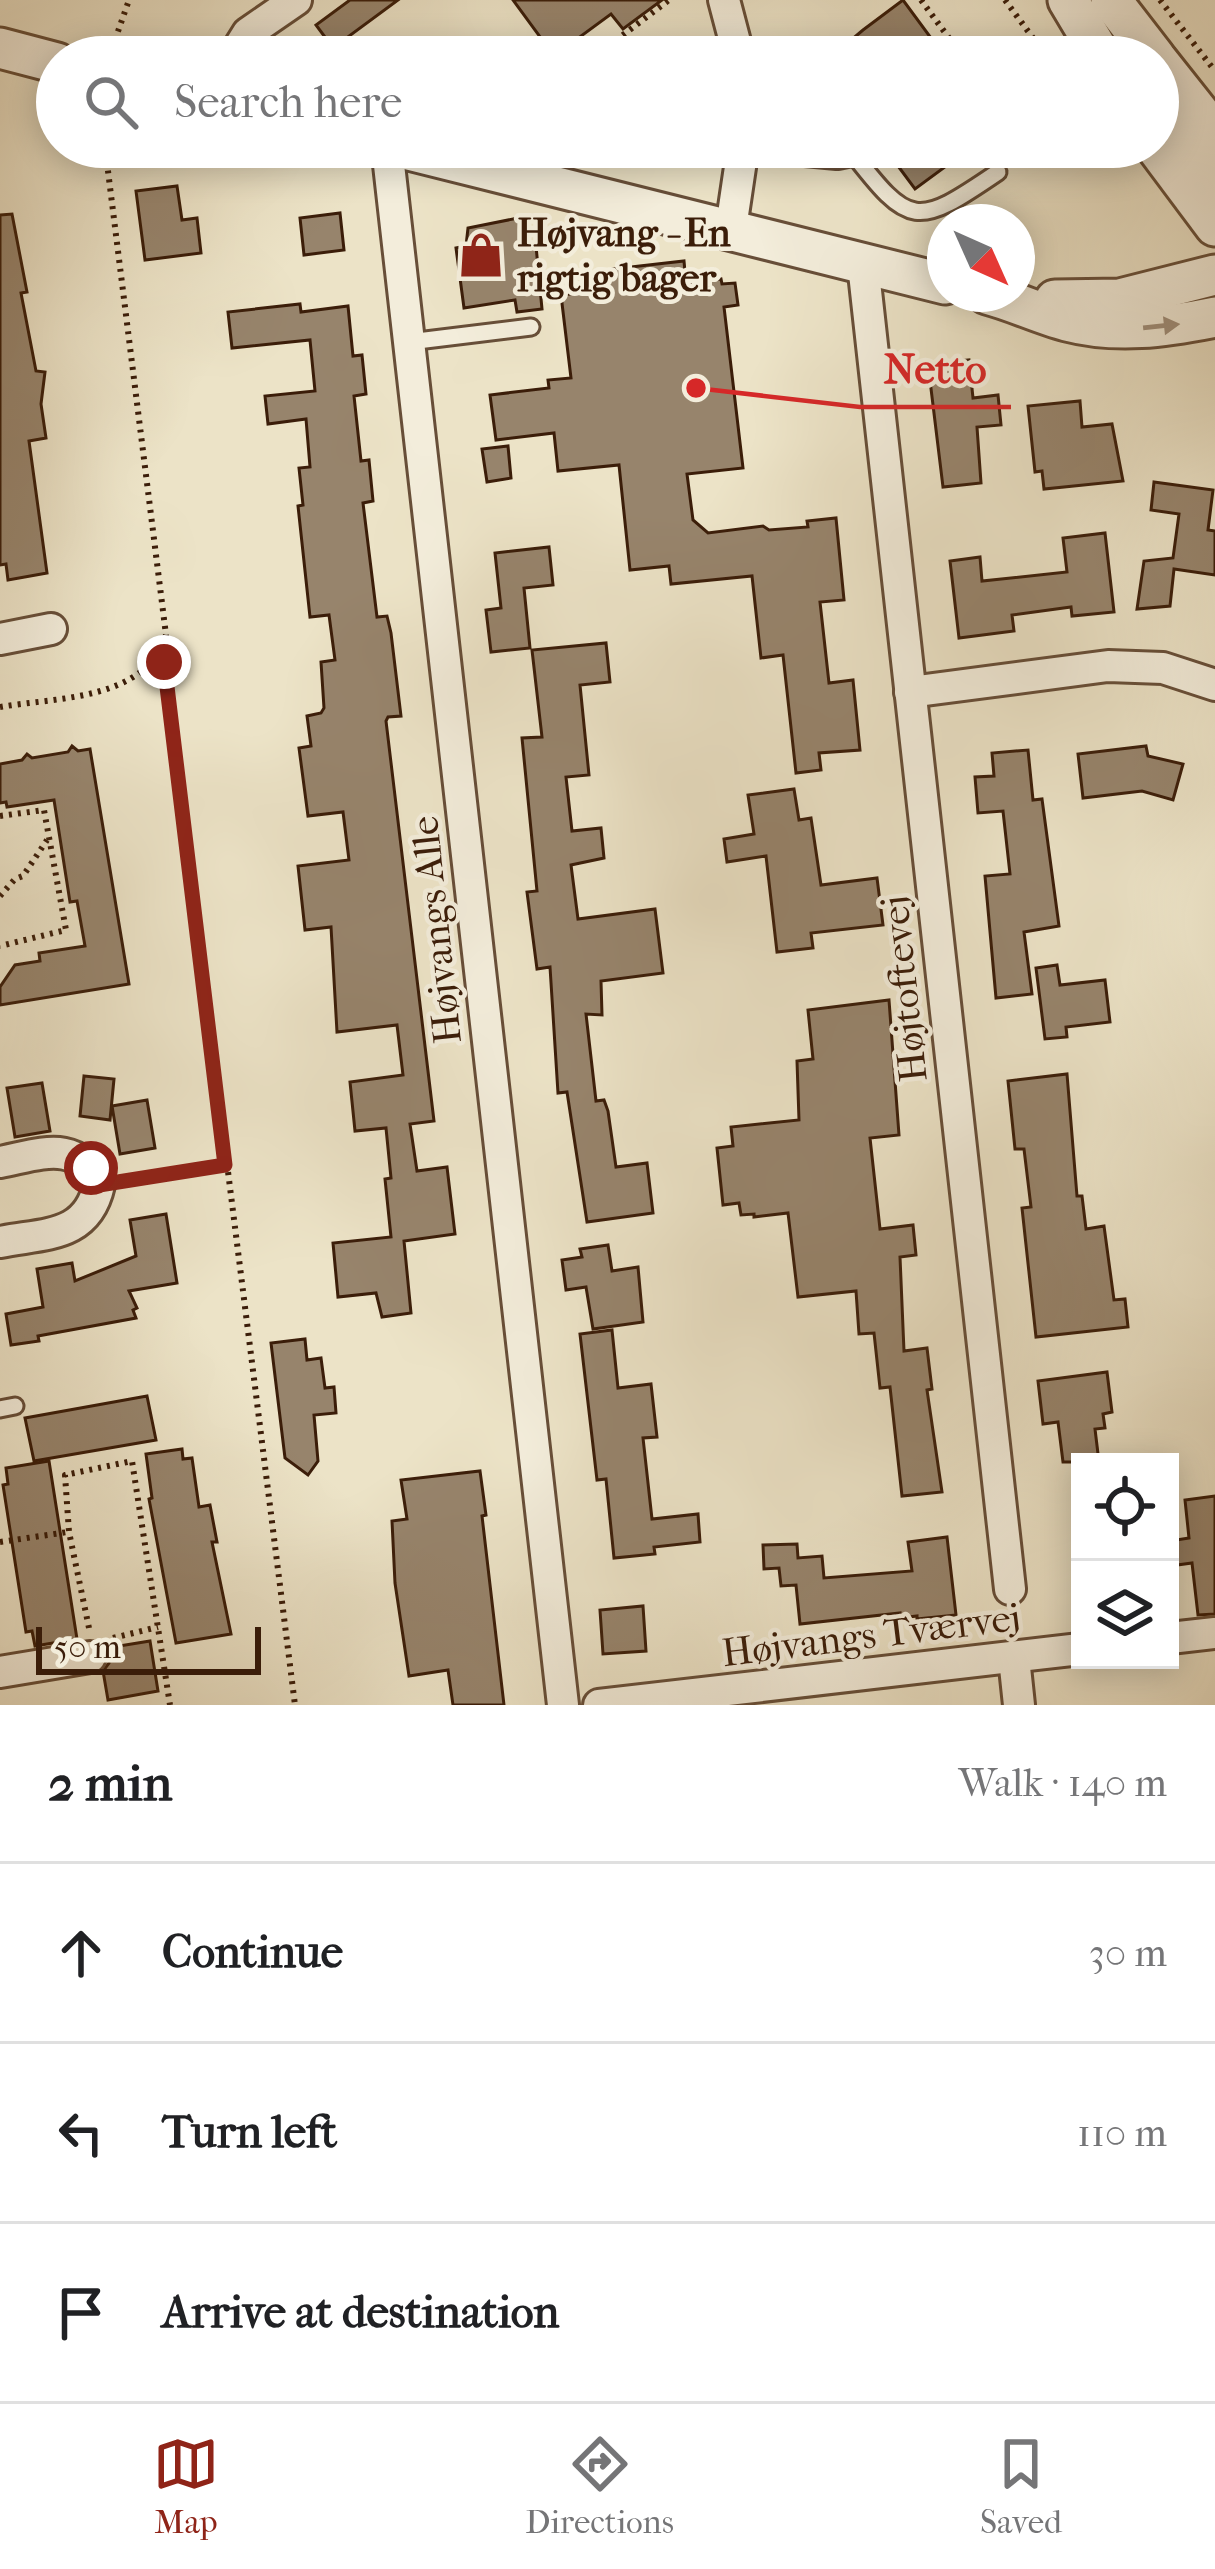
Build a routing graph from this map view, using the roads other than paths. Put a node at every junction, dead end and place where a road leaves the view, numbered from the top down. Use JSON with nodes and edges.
{"nodes":[{"id":1,"x":296,"y":0,"type":"edge"},
{"id":2,"x":724,"y":0,"type":"edge"},
{"id":3,"x":1086,"y":6,"type":"edge"},
{"id":4,"x":246,"y":36,"type":"edge"},
{"id":5,"x":733,"y":36,"type":"edge"},
{"id":6,"x":1095,"y":36,"type":"edge"},
{"id":7,"x":1107,"y":36,"type":"edge"},
{"id":8,"x":1126,"y":36,"type":"edge"},
{"id":9,"x":0,"y":48,"type":"edge"},
{"id":10,"x":36,"y":57,"type":"edge"},
{"id":11,"x":1179,"y":87,"type":"edge"},
{"id":12,"x":1179,"y":130,"type":"edge"},
{"id":13,"x":1215,"y":133,"type":"edge"},
{"id":14,"x":389,"y":168,"type":"edge"},
{"id":15,"x":484,"y":168,"type":"edge"},
{"id":16,"x":740,"y":168,"type":"edge"},
{"id":17,"x":869,"y":168,"type":"edge"},
{"id":18,"x":1172,"y":168,"type":"edge"},
{"id":19,"x":998,"y":172,"type":"dead end"},
{"id":20,"x":1215,"y":175,"type":"edge"},
{"id":21,"x":1215,"y":226,"type":"edge"},
{"id":22,"x":730,"y":228,"type":"junction"},
{"id":23,"x":863,"y":264,"type":"junction"},
{"id":24,"x":1215,"y":275,"type":"edge"},
{"id":25,"x":927,"y":280,"type":"edge"},
{"id":26,"x":1035,"y":304,"type":"edge"},
{"id":27,"x":1035,"y":308,"type":"edge"},
{"id":28,"x":1215,"y":317,"type":"edge"},
{"id":29,"x":531,"y":327,"type":"dead end"},
{"id":30,"x":409,"y":342,"type":"junction"},
{"id":31,"x":51,"y":629,"type":"dead end"},
{"id":32,"x":0,"y":639,"type":"edge"},
{"id":33,"x":1215,"y":685,"type":"edge"},
{"id":34,"x":910,"y":692,"type":"junction"},
{"id":35,"x":0,"y":1162,"type":"edge"},
{"id":36,"x":0,"y":1241,"type":"edge"},
{"id":37,"x":1010,"y":1589,"type":"dead end"},
{"id":38,"x":1215,"y":1633,"type":"edge"},
{"id":39,"x":1179,"y":1637,"type":"edge"},
{"id":40,"x":1071,"y":1650,"type":"edge"},
{"id":41,"x":90,"y":1657,"type":"dead end"},
{"id":42,"x":1014,"y":1658,"type":"junction"},
{"id":43,"x":0,"y":1672,"type":"edge"},
{"id":44,"x":562,"y":1705,"type":"edge"},
{"id":45,"x":599,"y":1705,"type":"edge"},
{"id":46,"x":1019,"y":1705,"type":"edge"}],
"edges":[{"from":1,"to":4,"type":"street"},
{"from":2,"to":5,"type":"street"},
{"from":3,"to":6,"type":"street"},
{"from":3,"to":7,"type":"street"},
{"from":3,"to":8,"type":"street"},
{"from":9,"to":10,"type":"street"},
{"from":11,"to":13,"type":"street"},
{"from":12,"to":20,"type":"street"},
{"from":14,"to":30,"type":"street","name":"Højvangs Alle"},
{"from":15,"to":22,"type":"street"},
{"from":16,"to":22,"type":"street"},
{"from":17,"to":19,"type":"lane"},
{"from":18,"to":21,"type":"street"},
{"from":22,"to":23,"type":"street"},
{"from":23,"to":25,"type":"street"},
{"from":23,"to":34,"type":"street","name":"Højtoftevej"},
{"from":24,"to":26,"type":"street"},
{"from":27,"to":28,"type":"street","one_way":true},
{"from":29,"to":30,"type":"lane"},
{"from":30,"to":44,"type":"street","name":"Højvangs Alle"},
{"from":31,"to":32,"type":"street"},
{"from":33,"to":34,"type":"street"},
{"from":34,"to":37,"type":"street","name":"Højtoftevej"},
{"from":35,"to":36,"type":"street"},
{"from":38,"to":39,"type":"street"},
{"from":40,"to":42,"type":"street","name":"Højvangs Tværvej"},
{"from":41,"to":43,"type":"street"},
{"from":42,"to":45,"type":"street","name":"Højvangs Tværvej"},
{"from":42,"to":46,"type":"street"}]}
